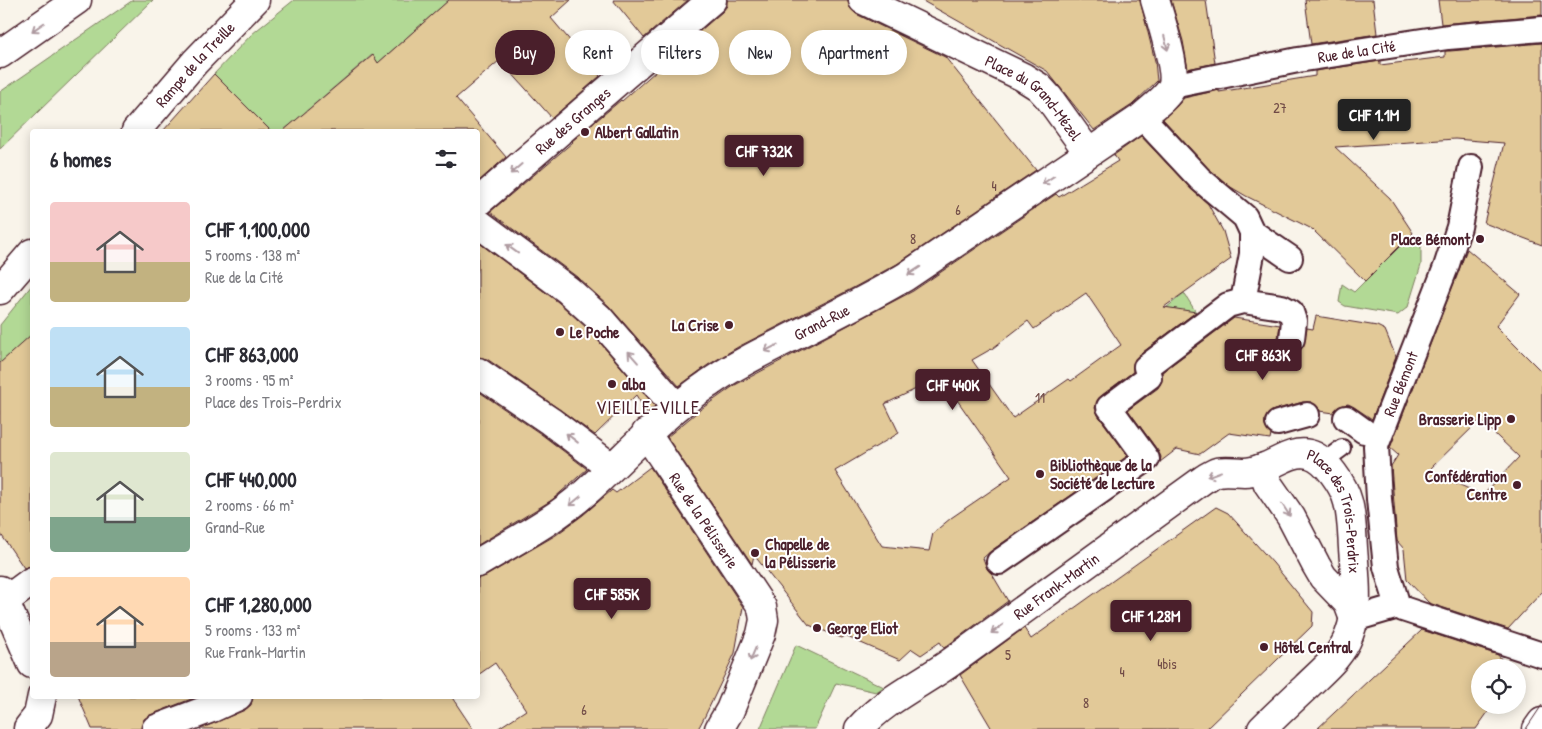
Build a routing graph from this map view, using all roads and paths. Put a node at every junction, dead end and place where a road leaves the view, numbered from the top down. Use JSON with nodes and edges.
{"nodes":[{"id":1,"x":76,"y":0,"type":"edge"},
{"id":2,"x":255,"y":0,"type":"edge"},
{"id":3,"x":712,"y":0,"type":"edge"},
{"id":4,"x":863,"y":0,"type":"edge"},
{"id":5,"x":1156,"y":0,"type":"edge"},
{"id":6,"x":1542,"y":29,"type":"edge"},
{"id":7,"x":0,"y":54,"type":"edge"},
{"id":8,"x":1172,"y":86,"type":"junction"},
{"id":9,"x":1142,"y":117,"type":"junction"},
{"id":10,"x":138,"y":129,"type":"edge"},
{"id":11,"x":1088,"y":152,"type":"junction"},
{"id":12,"x":1471,"y":167,"type":"dead end"},
{"id":13,"x":480,"y":200,"type":"edge"},
{"id":14,"x":480,"y":225,"type":"edge"},
{"id":15,"x":1252,"y":232,"type":"junction"},
{"id":16,"x":30,"y":255,"type":"edge"},
{"id":17,"x":1290,"y":258,"type":"dead end"},
{"id":18,"x":0,"y":290,"type":"edge"},
{"id":19,"x":1242,"y":301,"type":"junction"},
{"id":20,"x":1292,"y":339,"type":"dead end"},
{"id":21,"x":480,"y":373,"type":"edge"},
{"id":22,"x":676,"y":407,"type":"junction"},
{"id":23,"x":1307,"y":415,"type":"dead end"},
{"id":24,"x":1278,"y":423,"type":"dead end"},
{"id":25,"x":646,"y":433,"type":"junction"},
{"id":26,"x":611,"y":467,"type":"junction"},
{"id":27,"x":1262,"y":468,"type":"junction"},
{"id":28,"x":480,"y":562,"type":"edge"},
{"id":29,"x":999,"y":562,"type":"dead end"},
{"id":30,"x":30,"y":581,"type":"edge"},
{"id":31,"x":3,"y":596,"type":"edge"},
{"id":32,"x":1398,"y":606,"type":"junction"},
{"id":33,"x":1354,"y":619,"type":"junction"},
{"id":34,"x":1542,"y":655,"type":"edge"},
{"id":35,"x":30,"y":659,"type":"edge"},
{"id":36,"x":41,"y":699,"type":"edge"},
{"id":37,"x":232,"y":699,"type":"edge"},
{"id":38,"x":1542,"y":722,"type":"edge"},
{"id":39,"x":28,"y":729,"type":"edge"},
{"id":40,"x":156,"y":729,"type":"edge"},
{"id":41,"x":719,"y":729,"type":"edge"},
{"id":42,"x":859,"y":729,"type":"edge"},
{"id":43,"x":1262,"y":729,"type":"edge"},
{"id":44,"x":1537,"y":729,"type":"edge"}],
"edges":[{"from":1,"to":7,"type":"street","one_way":true},
{"from":2,"to":10,"type":"street","name":"Rampe de la Treille"},
{"from":3,"to":13,"type":"street","name":"Rue des Granges","one_way":true},
{"from":4,"to":11,"type":"street","name":"Place du Grand-Mézel"},
{"from":5,"to":8,"type":"street","one_way":true},
{"from":6,"to":8,"type":"street","name":"Rue de la Cité"},
{"from":8,"to":9,"type":"street","name":"Grand-Rue"},
{"from":9,"to":11,"type":"street","name":"Grand-Rue"},
{"from":9,"to":15,"type":"street"},
{"from":11,"to":22,"type":"street","name":"Grand-Rue","one_way":true},
{"from":12,"to":32,"type":"street","name":"Rue Bémont"},
{"from":22,"to":14,"type":"street","one_way":true},
{"from":15,"to":17,"type":"street"},
{"from":15,"to":19,"type":"street"},
{"from":16,"to":18,"type":"street"},
{"from":19,"to":20,"type":"street"},
{"from":19,"to":29,"type":"street"},
{"from":26,"to":21,"type":"street","one_way":true},
{"from":22,"to":25,"type":"street","name":"Grand-Rue"},
{"from":23,"to":24,"type":"street"},
{"from":25,"to":26,"type":"street","name":"Grand-Rue"},
{"from":25,"to":41,"type":"street","name":"Rue de la Pélisserie","one_way":true},
{"from":26,"to":28,"type":"street","name":"Grand-Rue","one_way":true},
{"from":27,"to":33,"type":"street","name":"Place des Trois-Perdrix","one_way":true},
{"from":27,"to":33,"type":"street","name":"Place des Trois-Perdrix"},
{"from":27,"to":42,"type":"street","name":"Rue Frank-Martin","one_way":true},
{"from":30,"to":31,"type":"street"},
{"from":31,"to":35,"type":"street"},
{"from":32,"to":33,"type":"street"},
{"from":32,"to":34,"type":"street"},
{"from":33,"to":43,"type":"street"},
{"from":36,"to":39,"type":"street"},
{"from":37,"to":40,"type":"street"},
{"from":38,"to":44,"type":"street"}]}
